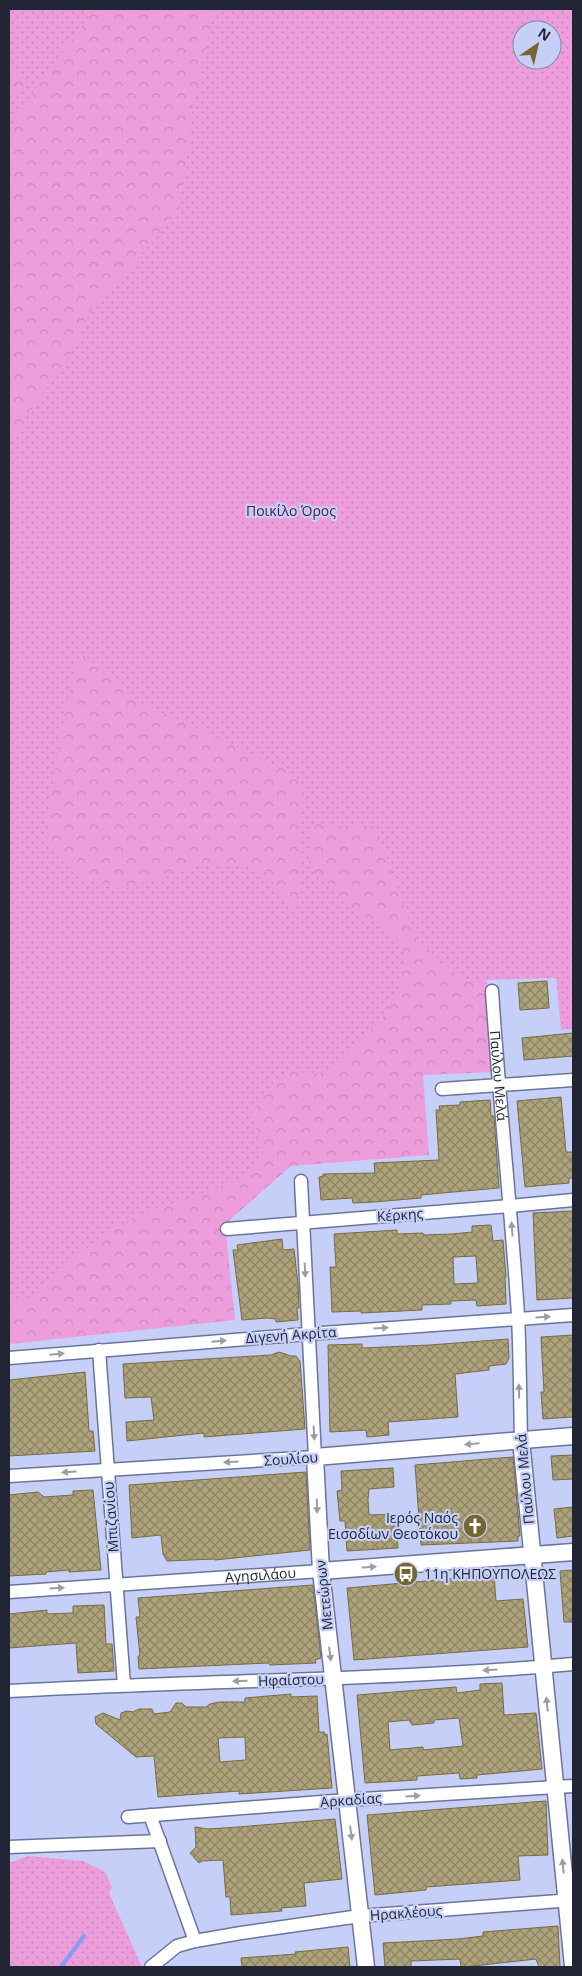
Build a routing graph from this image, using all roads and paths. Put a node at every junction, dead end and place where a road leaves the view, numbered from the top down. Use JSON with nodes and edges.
{"nodes":[{"id":1,"x":492,"y":991,"type":"dead end"},
{"id":2,"x":573,"y":1080,"type":"edge"},
{"id":3,"x":498,"y":1085,"type":"junction"},
{"id":4,"x":442,"y":1089,"type":"dead end"},
{"id":5,"x":301,"y":1181,"type":"dead end"},
{"id":6,"x":573,"y":1200,"type":"edge"},
{"id":7,"x":510,"y":1206,"type":"junction"},
{"id":8,"x":303,"y":1222,"type":"junction"},
{"id":9,"x":227,"y":1229,"type":"dead end"},
{"id":10,"x":573,"y":1315,"type":"edge"},
{"id":11,"x":518,"y":1318,"type":"junction"},
{"id":12,"x":308,"y":1334,"type":"junction"},
{"id":13,"x":98,"y":1350,"type":"junction"},
{"id":14,"x":9,"y":1358,"type":"edge"},
{"id":15,"x":573,"y":1436,"type":"edge"},
{"id":16,"x":520,"y":1440,"type":"junction"},
{"id":17,"x":315,"y":1457,"type":"junction"},
{"id":18,"x":108,"y":1470,"type":"junction"},
{"id":19,"x":9,"y":1476,"type":"edge"},
{"id":20,"x":573,"y":1552,"type":"edge"},
{"id":21,"x":532,"y":1556,"type":"junction"},
{"id":22,"x":320,"y":1571,"type":"junction"},
{"id":23,"x":116,"y":1584,"type":"junction"},
{"id":24,"x":9,"y":1592,"type":"edge"},
{"id":25,"x":573,"y":1664,"type":"edge"},
{"id":26,"x":543,"y":1667,"type":"junction"},
{"id":27,"x":333,"y":1678,"type":"junction"},
{"id":28,"x":124,"y":1684,"type":"junction"},
{"id":29,"x":9,"y":1691,"type":"edge"},
{"id":30,"x":573,"y":1786,"type":"edge"},
{"id":31,"x":555,"y":1788,"type":"junction"},
{"id":32,"x":347,"y":1800,"type":"junction"},
{"id":33,"x":150,"y":1815,"type":"junction"},
{"id":34,"x":128,"y":1817,"type":"dead end"},
{"id":35,"x":160,"y":1841,"type":"junction"},
{"id":36,"x":9,"y":1847,"type":"edge"},
{"id":37,"x":570,"y":1900,"type":"edge"},
{"id":38,"x":360,"y":1916,"type":"junction"},
{"id":39,"x":195,"y":1941,"type":"junction"},
{"id":40,"x":158,"y":1965,"type":"edge"},
{"id":41,"x":573,"y":1966,"type":"edge"},
{"id":42,"x":366,"y":1967,"type":"edge"}],
"edges":[{"from":1,"to":3,"type":"street","name":"Παύλου Μελά"},
{"from":2,"to":3,"type":"street"},
{"from":3,"to":4,"type":"street"},
{"from":3,"to":7,"type":"street","name":"Παύλου Μελά"},
{"from":5,"to":8,"type":"street","name":"Μετεώρων"},
{"from":6,"to":7,"type":"street","name":"Κέρκης"},
{"from":7,"to":8,"type":"street","name":"Κέρκης"},
{"from":11,"to":7,"type":"street","name":"Παύλου Μελά","one_way":true},
{"from":8,"to":9,"type":"street","name":"Κέρκης"},
{"from":8,"to":12,"type":"street","name":"Μετεώρων","one_way":true},
{"from":11,"to":10,"type":"street","name":"Διγενή Ακρίτα","one_way":true},
{"from":12,"to":11,"type":"street","name":"Διγενή Ακρίτα","one_way":true},
{"from":16,"to":11,"type":"street","name":"Παύλου Μελά","one_way":true},
{"from":13,"to":12,"type":"street","name":"Διγενή Ακρίτα","one_way":true},
{"from":12,"to":17,"type":"street","name":"Μετεώρων","one_way":true},
{"from":14,"to":13,"type":"street","name":"Διγενή Ακρίτα","one_way":true},
{"from":13,"to":18,"type":"street","name":"Μπιζανίου"},
{"from":15,"to":16,"type":"street","name":"Σουλίου"},
{"from":16,"to":17,"type":"street","name":"Σουλίου","one_way":true},
{"from":16,"to":21,"type":"street","name":"Παύλου Μελά"},
{"from":17,"to":18,"type":"street","name":"Σουλίου","one_way":true},
{"from":17,"to":22,"type":"street","name":"Μετεώρων","one_way":true},
{"from":18,"to":19,"type":"street","name":"Σουλίου","one_way":true},
{"from":18,"to":23,"type":"street","name":"Μπιζανίου"},
{"from":20,"to":21,"type":"street","name":"Αγησιλάου"},
{"from":22,"to":21,"type":"street","name":"Αγησιλάου","one_way":true},
{"from":21,"to":26,"type":"street","name":"Παύλου Μελά"},
{"from":22,"to":23,"type":"street","name":"Αγησιλάου"},
{"from":22,"to":27,"type":"street","name":"Μετεώρων","one_way":true},
{"from":24,"to":23,"type":"street","name":"Αγησιλάου","one_way":true},
{"from":23,"to":28,"type":"street","name":"Μπιζανίου"},
{"from":25,"to":26,"type":"street","name":"Ηφαίστου"},
{"from":26,"to":27,"type":"street","name":"Ηφαίστου","one_way":true},
{"from":31,"to":26,"type":"street","name":"Παύλου Μελά","one_way":true},
{"from":27,"to":28,"type":"street","name":"Ηφαίστου","one_way":true},
{"from":27,"to":32,"type":"street","name":"Μετεώρων"},
{"from":28,"to":29,"type":"street","name":"Ηφαίστου"},
{"from":30,"to":31,"type":"street","name":"Αρκαδίας"},
{"from":32,"to":31,"type":"street","name":"Αρκαδίας","one_way":true},
{"from":37,"to":31,"type":"street","name":"Παύλου Μελά","one_way":true},
{"from":32,"to":33,"type":"street","name":"Αρκαδίας"},
{"from":32,"to":38,"type":"street","name":"Μετεώρων","one_way":true},
{"from":33,"to":34,"type":"street","name":"Αρκαδίας"},
{"from":33,"to":35,"type":"street"},
{"from":35,"to":36,"type":"street"},
{"from":35,"to":39,"type":"street"},
{"from":37,"to":38,"type":"street","name":"Ηρακλέους"},
{"from":37,"to":41,"type":"street","name":"Παύλου Μελά"},
{"from":38,"to":39,"type":"street","name":"Ηρακλέους"},
{"from":38,"to":42,"type":"street","name":"Μετεώρων"},
{"from":39,"to":40,"type":"street","name":"Ηρακλέους"}]}
